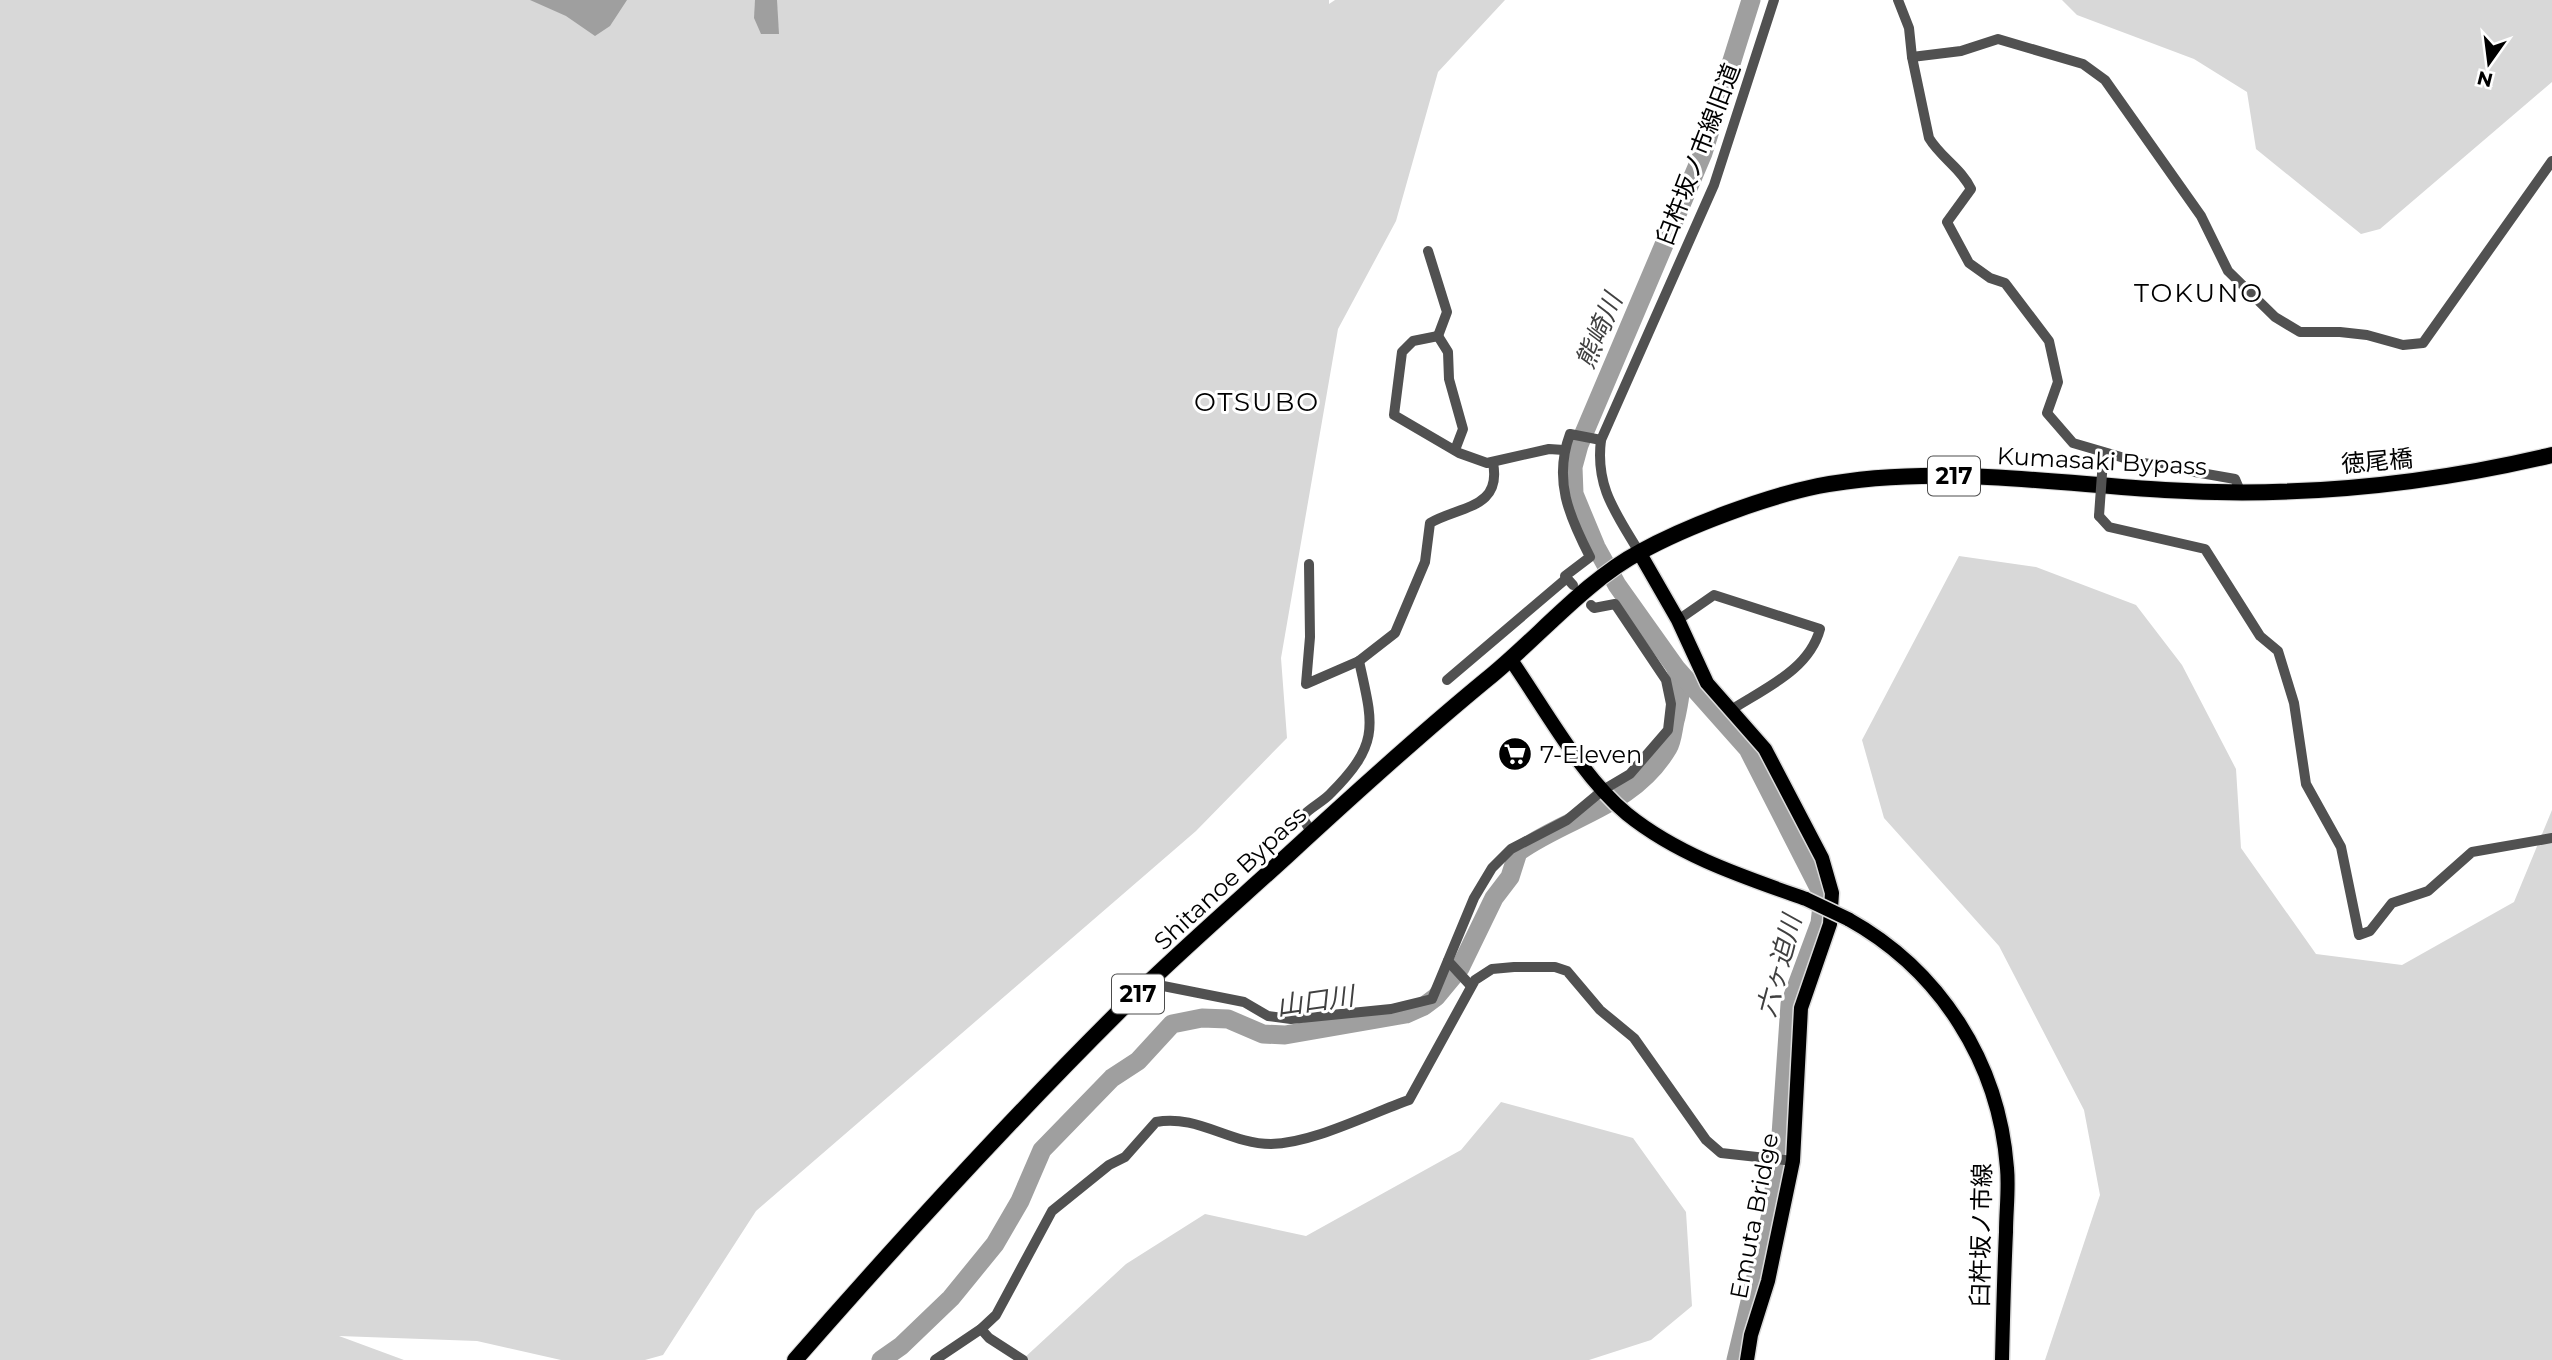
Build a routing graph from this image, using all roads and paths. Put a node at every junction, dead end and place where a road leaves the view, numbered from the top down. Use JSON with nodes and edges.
{"nodes":[{"id":1,"x":1774,"y":0,"type":"edge"},
{"id":2,"x":1898,"y":0,"type":"edge"},
{"id":3,"x":1912,"y":57,"type":"junction"},
{"id":4,"x":2552,"y":161,"type":"edge"},
{"id":5,"x":1428,"y":251,"type":"dead end"},
{"id":6,"x":1438,"y":336,"type":"junction"},
{"id":7,"x":1598,"y":440,"type":"junction"},
{"id":8,"x":1455,"y":450,"type":"junction"},
{"id":9,"x":1564,"y":450,"type":"junction"},
{"id":10,"x":2552,"y":455,"type":"edge"},
{"id":11,"x":2104,"y":456,"type":"junction"},
{"id":12,"x":1493,"y":463,"type":"junction"},
{"id":13,"x":2240,"y":491,"type":"junction"},
{"id":14,"x":2282,"y":491,"type":"joint"},
{"id":15,"x":1639,"y":552,"type":"junction"},
{"id":16,"x":1309,"y":564,"type":"dead end"},
{"id":17,"x":1591,"y":605,"type":"dead end"},
{"id":18,"x":1529,"y":612,"type":"junction"},
{"id":19,"x":1678,"y":620,"type":"junction"},
{"id":20,"x":1545,"y":629,"type":"junction"},
{"id":21,"x":1480,"y":654,"type":"junction"},
{"id":22,"x":1511,"y":660,"type":"junction"},
{"id":23,"x":1359,"y":661,"type":"junction"},
{"id":24,"x":1496,"y":672,"type":"junction"},
{"id":25,"x":1447,"y":680,"type":"dead end"},
{"id":26,"x":1731,"y":710,"type":"junction"},
{"id":27,"x":1606,"y":792,"type":"junction"},
{"id":28,"x":1312,"y":833,"type":"junction"},
{"id":29,"x":2552,"y":838,"type":"edge"},
{"id":30,"x":1449,"y":962,"type":"junction"},
{"id":31,"x":1148,"y":983,"type":"junction"},
{"id":32,"x":1470,"y":984,"type":"junction"},
{"id":33,"x":1789,"y":1160,"type":"junction"},
{"id":34,"x":981,"y":1329,"type":"junction"},
{"id":35,"x":795,"y":1360,"type":"edge"},
{"id":36,"x":935,"y":1360,"type":"edge"},
{"id":37,"x":1023,"y":1360,"type":"edge"},
{"id":38,"x":1747,"y":1360,"type":"edge"},
{"id":39,"x":2002,"y":1360,"type":"edge"}],
"edges":[{"from":1,"to":7,"type":"street","name":"臼杵坂ノ市線旧道"},
{"from":2,"to":3,"type":"street"},
{"from":3,"to":4,"type":"street"},
{"from":3,"to":11,"type":"street"},
{"from":5,"to":6,"type":"street"},
{"from":6,"to":8,"type":"street"},
{"from":6,"to":8,"type":"street"},
{"from":7,"to":9,"type":"street"},
{"from":7,"to":15,"type":"street","name":"臼杵坂ノ市線旧道"},
{"from":8,"to":12,"type":"street"},
{"from":9,"to":12,"type":"street"},
{"from":9,"to":18,"type":"street"},
{"from":10,"to":14,"type":"highway","name":"徳尾橋","number":"217"},
{"from":11,"to":13,"type":"street"},
{"from":11,"to":29,"type":"street","bridge":true},
{"from":12,"to":23,"type":"street"},
{"from":13,"to":14,"type":"highway","name":"Kumasaki Bypass","number":"217"},
{"from":13,"to":15,"type":"highway","name":"Kumasaki Bypass","number":"217"},
{"from":15,"to":19,"type":"main road","name":"Emuta Bridge"},
{"from":15,"to":20,"type":"highway","name":"Shitanoe Bypass","number":"217"},
{"from":16,"to":23,"type":"street"},
{"from":17,"to":27,"type":"street"},
{"from":18,"to":20,"type":"street"},
{"from":18,"to":21,"type":"street"},
{"from":19,"to":26,"type":"main road","name":"Emuta Bridge"},
{"from":19,"to":26,"type":"street"},
{"from":20,"to":22,"type":"highway","name":"Shitanoe Bypass","number":"217"},
{"from":21,"to":24,"type":"street"},
{"from":21,"to":25,"type":"street"},
{"from":22,"to":24,"type":"highway","name":"Shitanoe Bypass","number":"217"},
{"from":22,"to":27,"type":"main road"},
{"from":23,"to":28,"type":"street"},
{"from":24,"to":28,"type":"highway","name":"Shitanoe Bypass","number":"217"},
{"from":26,"to":33,"type":"main road","name":"Emuta Bridge"},
{"from":27,"to":30,"type":"street"},
{"from":27,"to":39,"type":"main road","name":"臼杵坂ノ市線","bridge":true},
{"from":28,"to":31,"type":"highway","name":"Shitanoe Bypass","number":"217"},
{"from":30,"to":31,"type":"street"},
{"from":30,"to":32,"type":"street"},
{"from":31,"to":35,"type":"highway","name":"Shitanoe Bypass","number":"217"},
{"from":32,"to":33,"type":"street"},
{"from":32,"to":34,"type":"street"},
{"from":33,"to":38,"type":"main road","name":"Emuta Bridge"},
{"from":34,"to":36,"type":"street"},
{"from":34,"to":37,"type":"street"}]}
